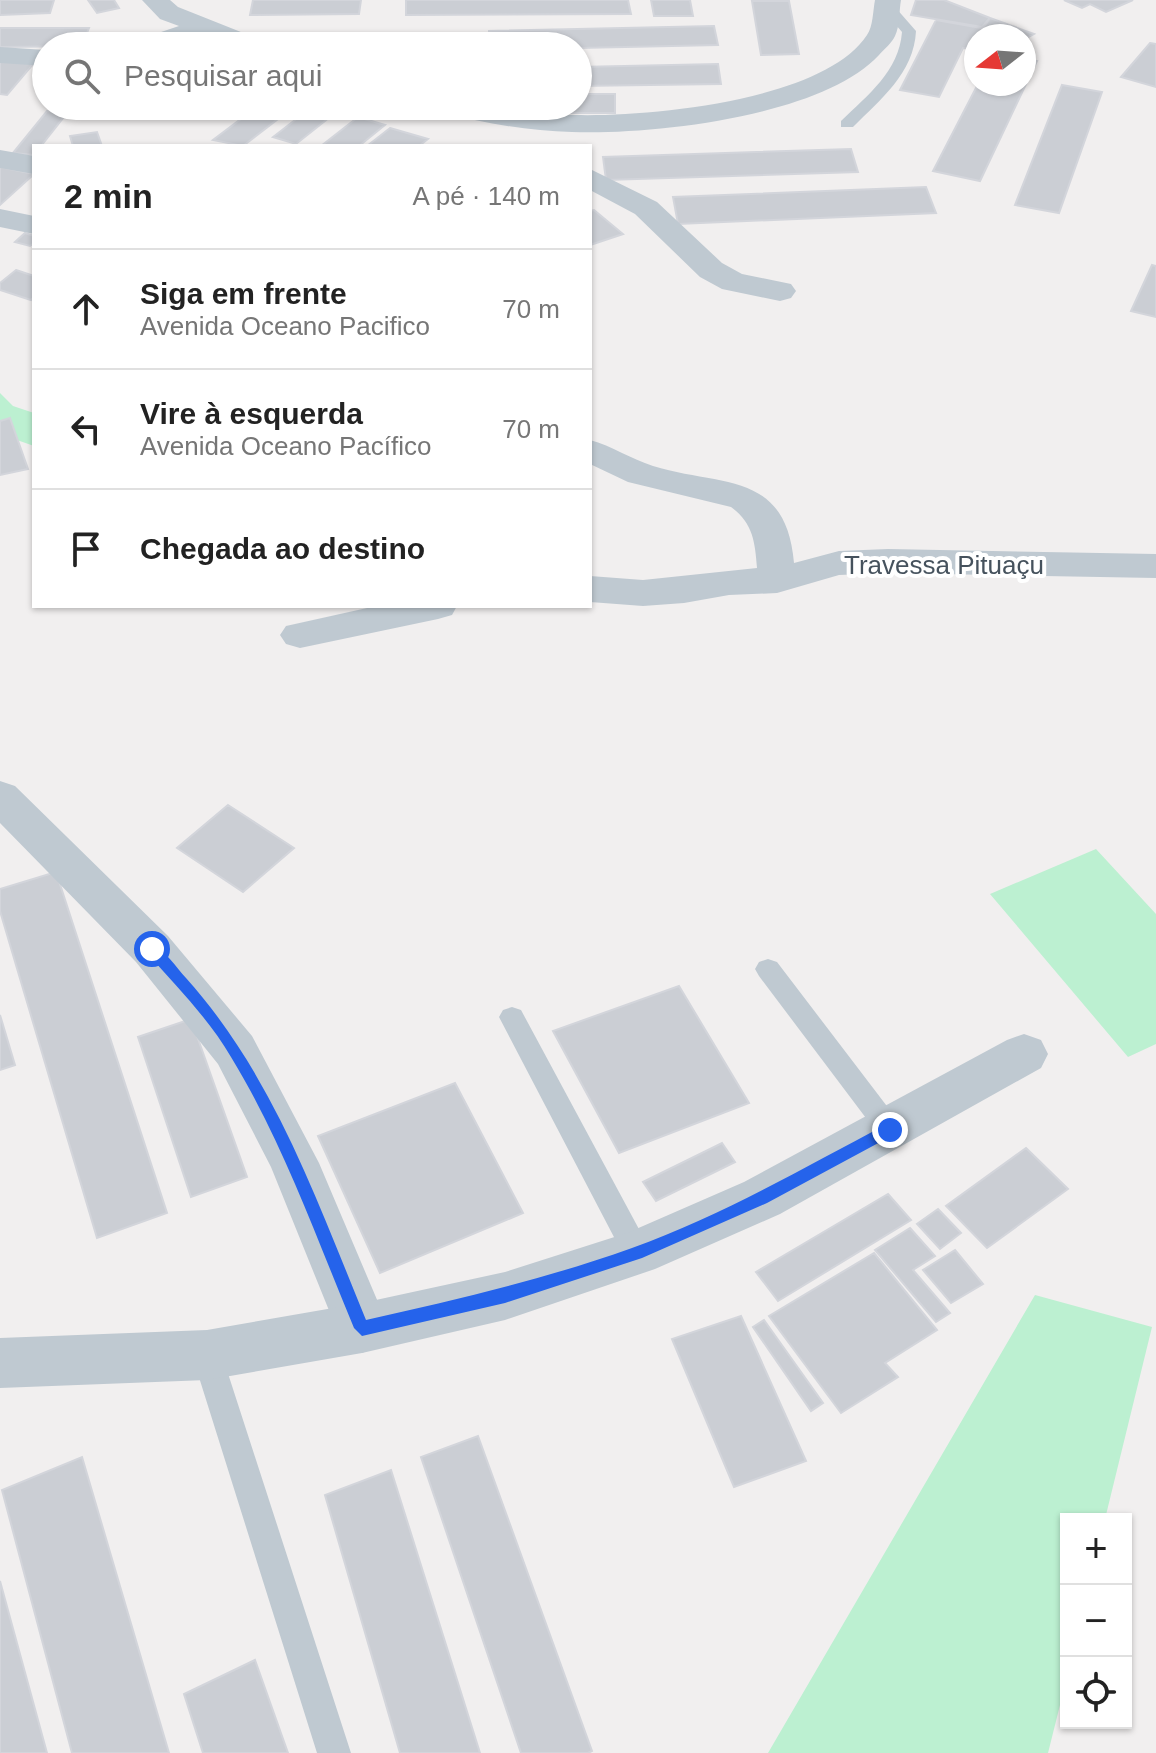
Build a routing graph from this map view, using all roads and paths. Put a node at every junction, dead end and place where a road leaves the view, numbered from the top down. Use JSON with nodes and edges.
{"nodes":[{"id":1,"x":155,"y":0,"type":"edge"},
{"id":2,"x":889,"y":5,"type":"edge"},
{"id":3,"x":200,"y":28,"type":"junction"},
{"id":4,"x":188,"y":32,"type":"edge"},
{"id":5,"x":211,"y":32,"type":"edge"},
{"id":6,"x":0,"y":55,"type":"edge"},
{"id":7,"x":32,"y":57,"type":"edge"},
{"id":8,"x":497,"y":120,"type":"edge"},
{"id":9,"x":525,"y":120,"type":"edge"},
{"id":10,"x":847,"y":124,"type":"dead end"},
{"id":11,"x":528,"y":144,"type":"edge"},
{"id":12,"x":0,"y":159,"type":"edge"},
{"id":13,"x":32,"y":165,"type":"edge"},
{"id":14,"x":592,"y":179,"type":"edge"},
{"id":15,"x":0,"y":218,"type":"edge"},
{"id":16,"x":32,"y":225,"type":"edge"},
{"id":17,"x":780,"y":291,"type":"dead end"},
{"id":18,"x":592,"y":452,"type":"edge"},
{"id":19,"x":1156,"y":566,"type":"edge"},
{"id":20,"x":777,"y":580,"type":"junction"},
{"id":21,"x":592,"y":589,"type":"edge"},
{"id":22,"x":428,"y":608,"type":"edge"},
{"id":23,"x":300,"y":635,"type":"dead end"},
{"id":24,"x":0,"y":797,"type":"edge"},
{"id":25,"x":768,"y":969,"type":"dead end"},
{"id":26,"x":512,"y":1017,"type":"dead end"},
{"id":27,"x":1024,"y":1054,"type":"dead end"},
{"id":28,"x":890,"y":1130,"type":"junction"},
{"id":29,"x":637,"y":1253,"type":"junction"},
{"id":30,"x":362,"y":1328,"type":"junction"},
{"id":31,"x":207,"y":1355,"type":"junction"},
{"id":32,"x":0,"y":1363,"type":"edge"},
{"id":33,"x":334,"y":1753,"type":"edge"}],
"edges":[{"from":1,"to":3,"type":"street"},
{"from":2,"to":9,"type":"street"},
{"from":2,"to":10,"type":"lane"},
{"from":3,"to":4,"type":"street"},
{"from":3,"to":5,"type":"street"},
{"from":6,"to":7,"type":"street"},
{"from":8,"to":11,"type":"street"},
{"from":12,"to":13,"type":"street"},
{"from":14,"to":17,"type":"street"},
{"from":15,"to":16,"type":"street"},
{"from":18,"to":20,"type":"street"},
{"from":19,"to":20,"type":"street","name":"Travessa Pituaçu"},
{"from":20,"to":21,"type":"street","name":"Travessa Pituaçu"},
{"from":22,"to":23,"type":"street"},
{"from":24,"to":30,"type":"street"},
{"from":25,"to":28,"type":"lane"},
{"from":26,"to":29,"type":"lane"},
{"from":27,"to":28,"type":"street"},
{"from":28,"to":29,"type":"street"},
{"from":29,"to":30,"type":"street"},
{"from":30,"to":31,"type":"street"},
{"from":31,"to":32,"type":"street"},
{"from":31,"to":33,"type":"lane"}]}
